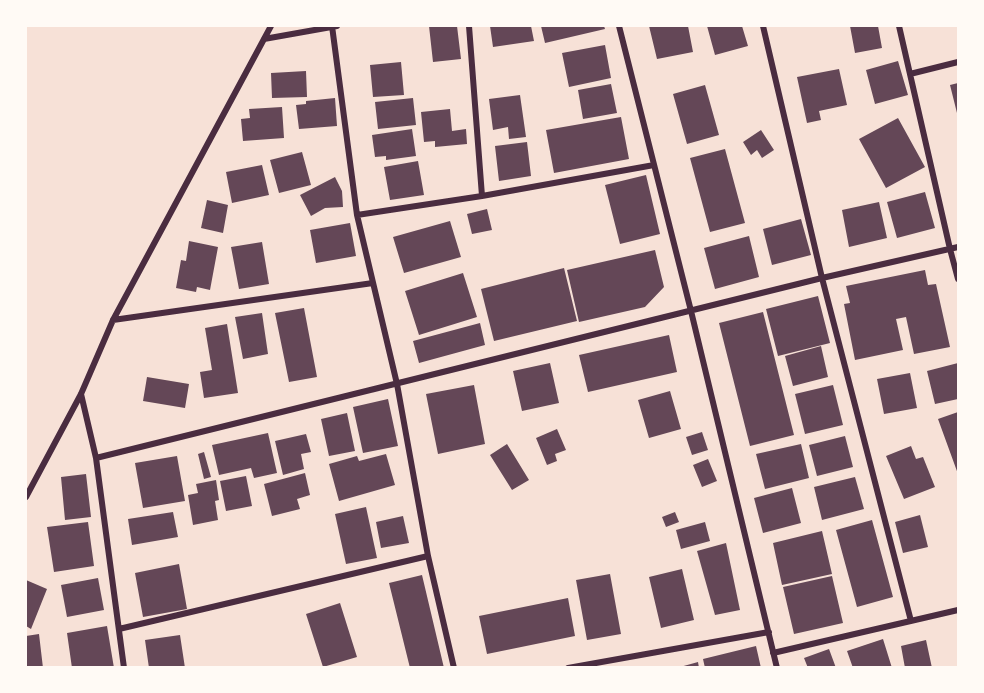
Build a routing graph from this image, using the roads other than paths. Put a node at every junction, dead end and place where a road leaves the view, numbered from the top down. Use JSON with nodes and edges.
{"nodes":[{"id":1,"x":271,"y":26,"type":"edge"},
{"id":2,"x":334,"y":26,"type":"edge"},
{"id":3,"x":469,"y":26,"type":"edge"},
{"id":4,"x":619,"y":26,"type":"edge"},
{"id":5,"x":763,"y":26,"type":"edge"},
{"id":6,"x":899,"y":26,"type":"edge"},
{"id":7,"x":264,"y":39,"type":"junction"},
{"id":8,"x":958,"y":62,"type":"edge"},
{"id":9,"x":910,"y":74,"type":"junction"},
{"id":10,"x":654,"y":165,"type":"junction"},
{"id":11,"x":482,"y":196,"type":"junction"},
{"id":12,"x":357,"y":215,"type":"junction"},
{"id":13,"x":958,"y":247,"type":"edge"},
{"id":14,"x":950,"y":249,"type":"junction"},
{"id":15,"x":822,"y":278,"type":"junction"},
{"id":16,"x":958,"y":279,"type":"edge"},
{"id":17,"x":373,"y":283,"type":"junction"},
{"id":18,"x":691,"y":311,"type":"junction"},
{"id":19,"x":113,"y":320,"type":"junction"},
{"id":20,"x":397,"y":384,"type":"junction"},
{"id":21,"x":81,"y":394,"type":"junction"},
{"id":22,"x":96,"y":458,"type":"junction"},
{"id":23,"x":26,"y":497,"type":"edge"},
{"id":24,"x":428,"y":556,"type":"junction"},
{"id":25,"x":958,"y":610,"type":"edge"},
{"id":26,"x":911,"y":621,"type":"junction"},
{"id":27,"x":119,"y":629,"type":"junction"},
{"id":28,"x":769,"y":632,"type":"junction"},
{"id":29,"x":773,"y":653,"type":"junction"},
{"id":30,"x":124,"y":668,"type":"edge"},
{"id":31,"x":454,"y":668,"type":"edge"},
{"id":32,"x":568,"y":668,"type":"edge"},
{"id":33,"x":777,"y":668,"type":"edge"}],
"edges":[{"from":1,"to":7,"type":"street"},
{"from":2,"to":7,"type":"street"},
{"from":2,"to":12,"type":"street"},
{"from":3,"to":11,"type":"street"},
{"from":4,"to":10,"type":"street"},
{"from":5,"to":15,"type":"street"},
{"from":6,"to":9,"type":"street"},
{"from":7,"to":19,"type":"street"},
{"from":8,"to":9,"type":"street"},
{"from":9,"to":14,"type":"street"},
{"from":10,"to":11,"type":"street"},
{"from":10,"to":18,"type":"street"},
{"from":11,"to":12,"type":"street"},
{"from":12,"to":17,"type":"street"},
{"from":13,"to":14,"type":"street"},
{"from":14,"to":15,"type":"street"},
{"from":14,"to":16,"type":"street"},
{"from":15,"to":18,"type":"street"},
{"from":15,"to":26,"type":"street"},
{"from":17,"to":19,"type":"street"},
{"from":17,"to":20,"type":"street"},
{"from":18,"to":20,"type":"street"},
{"from":18,"to":28,"type":"street"},
{"from":19,"to":21,"type":"street"},
{"from":20,"to":22,"type":"street"},
{"from":20,"to":24,"type":"street"},
{"from":21,"to":22,"type":"street"},
{"from":21,"to":23,"type":"street"},
{"from":22,"to":27,"type":"street"},
{"from":24,"to":27,"type":"street"},
{"from":24,"to":31,"type":"street"},
{"from":25,"to":26,"type":"street"},
{"from":26,"to":29,"type":"street"},
{"from":27,"to":30,"type":"street"},
{"from":28,"to":29,"type":"street"},
{"from":28,"to":32,"type":"street"},
{"from":29,"to":33,"type":"street"}]}
